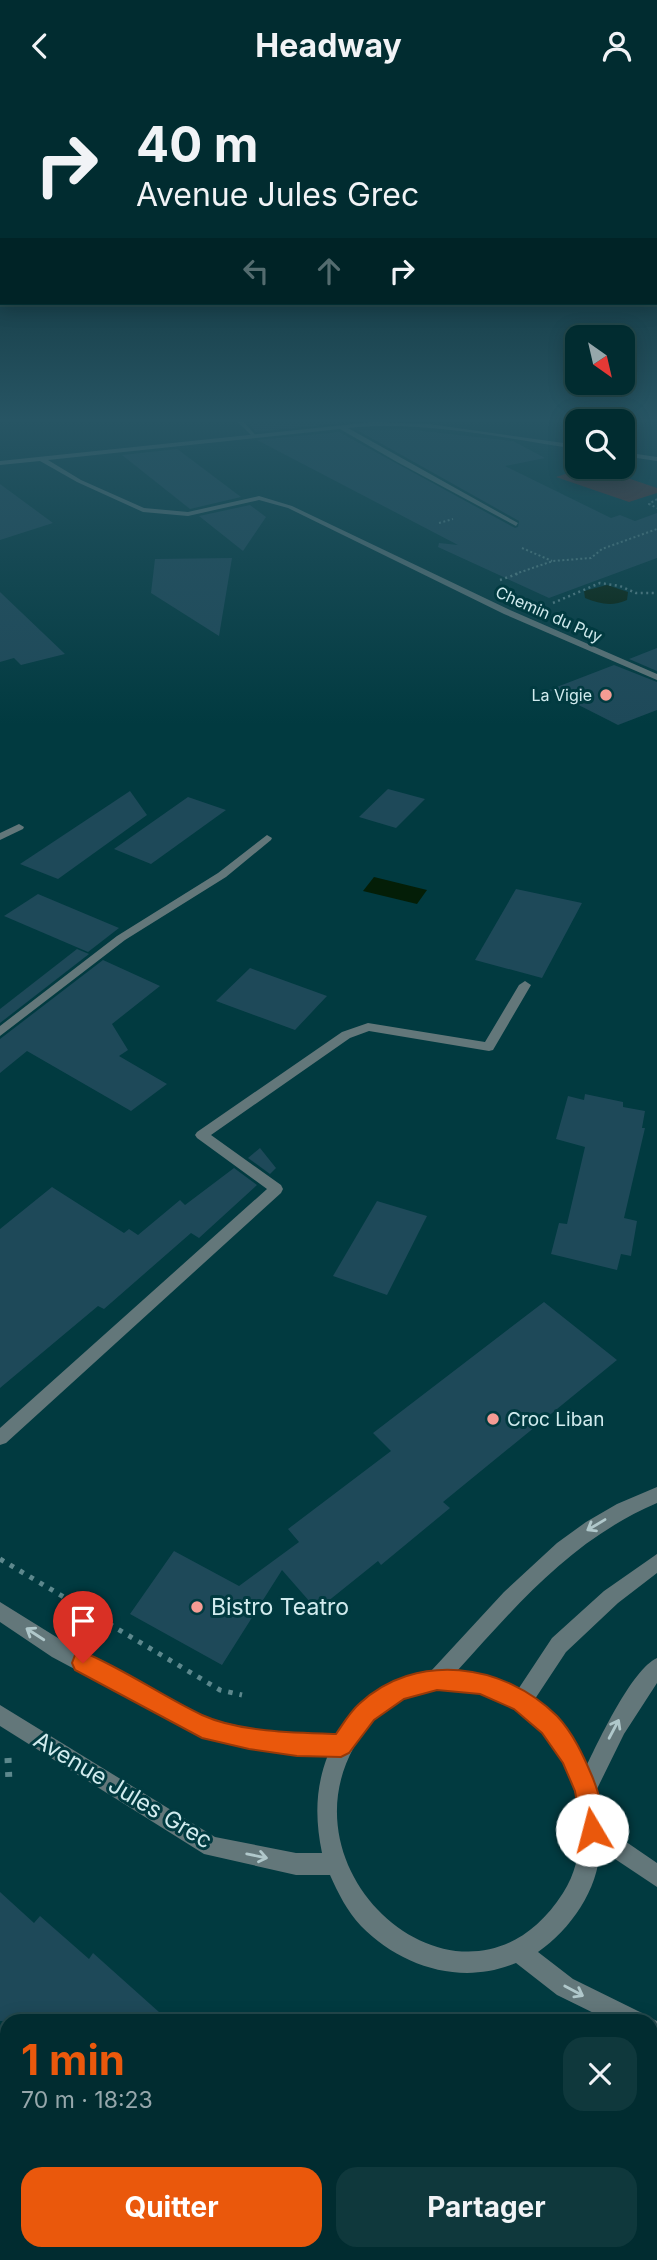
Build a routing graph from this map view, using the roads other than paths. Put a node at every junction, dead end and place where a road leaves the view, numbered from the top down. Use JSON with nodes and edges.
{"nodes":[{"id":1,"x":321,"y":522,"type":"edge"},
{"id":2,"x":513,"y":522,"type":"edge"},
{"id":3,"x":516,"y":524,"type":"dead end"},
{"id":4,"x":657,"y":677,"type":"edge"},
{"id":5,"x":19,"y":827,"type":"dead end"},
{"id":6,"x":0,"y":837,"type":"edge"},
{"id":7,"x":267,"y":838,"type":"dead end"},
{"id":8,"x":525,"y":985,"type":"dead end"},
{"id":9,"x":0,"y":1033,"type":"edge"},
{"id":10,"x":0,"y":1438,"type":"edge"},
{"id":11,"x":657,"y":1495,"type":"edge"},
{"id":12,"x":657,"y":1562,"type":"edge"},
{"id":13,"x":0,"y":1611,"type":"edge"},
{"id":14,"x":657,"y":1668,"type":"edge"},
{"id":15,"x":437,"y":1679,"type":"junction"},
{"id":16,"x":522,"y":1701,"type":"junction"},
{"id":17,"x":2,"y":1720,"type":"edge"},
{"id":18,"x":341,"y":1745,"type":"junction"},
{"id":19,"x":586,"y":1791,"type":"junction"},
{"id":20,"x":592,"y":1830,"type":"junction"},
{"id":21,"x":334,"y":1864,"type":"junction"},
{"id":22,"x":657,"y":1876,"type":"edge"},
{"id":23,"x":520,"y":1952,"type":"junction"},
{"id":24,"x":615,"y":2014,"type":"edge"}],
"edges":[{"from":1,"to":4,"type":"street","name":"Chemin du Puy"},
{"from":2,"to":3,"type":"street"},
{"from":5,"to":6,"type":"street"},
{"from":7,"to":9,"type":"street"},
{"from":8,"to":10,"type":"street"},
{"from":11,"to":15,"type":"street","one_way":true},
{"from":12,"to":16,"type":"street"},
{"from":18,"to":13,"type":"street","one_way":true},
{"from":19,"to":14,"type":"street","one_way":true},
{"from":15,"to":16,"type":"street"},
{"from":15,"to":18,"type":"street"},
{"from":16,"to":19,"type":"street"},
{"from":17,"to":21,"type":"street","name":"Avenue Jules Grec","one_way":true},
{"from":18,"to":21,"type":"street"},
{"from":19,"to":20,"type":"street"},
{"from":20,"to":22,"type":"street"},
{"from":20,"to":23,"type":"street"},
{"from":21,"to":23,"type":"street"},
{"from":23,"to":24,"type":"street","one_way":true}]}
